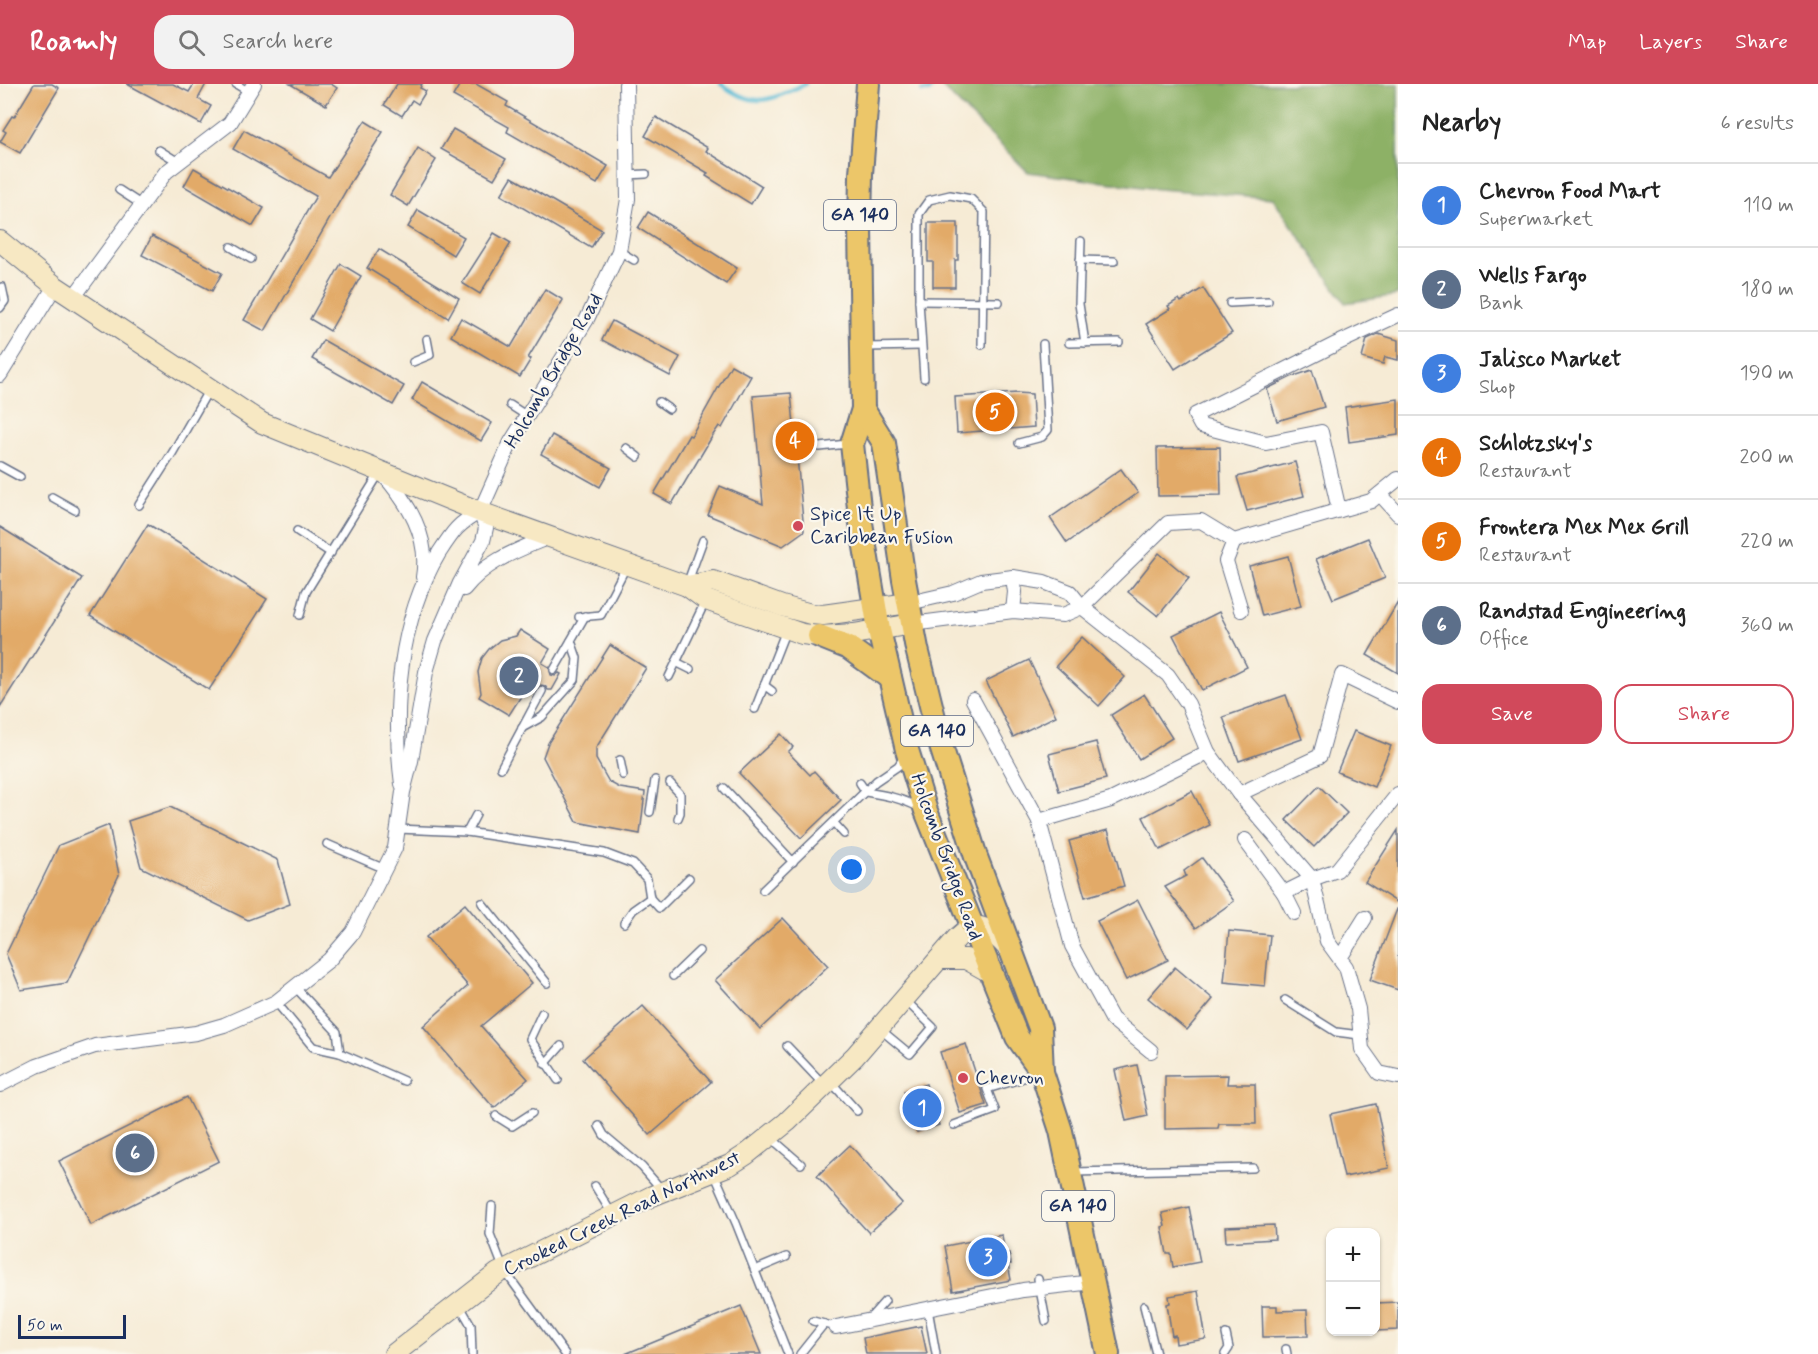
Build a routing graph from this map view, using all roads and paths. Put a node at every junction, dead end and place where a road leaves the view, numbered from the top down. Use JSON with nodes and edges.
{"nodes":[{"id":1,"x":236,"y":84,"type":"edge"},
{"id":2,"x":626,"y":84,"type":"edge"},
{"id":3,"x":868,"y":84,"type":"edge"},
{"id":4,"x":251,"y":88,"type":"edge"},
{"id":5,"x":159,"y":150,"type":"dead end"},
{"id":6,"x":180,"y":163,"type":"junction"},
{"id":7,"x":646,"y":174,"type":"dead end"},
{"id":8,"x":627,"y":175,"type":"junction"},
{"id":9,"x":119,"y":190,"type":"dead end"},
{"id":10,"x":142,"y":205,"type":"junction"},
{"id":11,"x":0,"y":241,"type":"edge"},
{"id":12,"x":1081,"y":241,"type":"dead end"},
{"id":13,"x":231,"y":247,"type":"dead end"},
{"id":14,"x":619,"y":251,"type":"junction"},
{"id":15,"x":251,"y":259,"type":"dead end"},
{"id":16,"x":634,"y":260,"type":"dead end"},
{"id":17,"x":1080,"y":260,"type":"junction"},
{"id":18,"x":1114,"y":261,"type":"dead end"},
{"id":19,"x":55,"y":286,"type":"junction"},
{"id":20,"x":2,"y":287,"type":"dead end"},
{"id":21,"x":73,"y":298,"type":"junction"},
{"id":22,"x":919,"y":301,"type":"junction"},
{"id":23,"x":1268,"y":301,"type":"dead end"},
{"id":24,"x":984,"y":302,"type":"junction"},
{"id":25,"x":999,"y":302,"type":"dead end"},
{"id":26,"x":1230,"y":303,"type":"dead end"},
{"id":27,"x":0,"y":308,"type":"edge"},
{"id":28,"x":1398,"y":315,"type":"edge"},
{"id":29,"x":427,"y":339,"type":"dead end"},
{"id":30,"x":1119,"y":342,"type":"dead end"},
{"id":31,"x":1085,"y":343,"type":"junction"},
{"id":32,"x":1042,"y":344,"type":"dead end"},
{"id":33,"x":1069,"y":344,"type":"dead end"},
{"id":34,"x":982,"y":345,"type":"dead end"},
{"id":35,"x":921,"y":346,"type":"junction"},
{"id":36,"x":861,"y":347,"type":"junction"},
{"id":37,"x":412,"y":362,"type":"dead end"},
{"id":38,"x":0,"y":375,"type":"edge"},
{"id":39,"x":924,"y":378,"type":"dead end"},
{"id":40,"x":209,"y":388,"type":"junction"},
{"id":41,"x":659,"y":402,"type":"dead end"},
{"id":42,"x":510,"y":405,"type":"dead end"},
{"id":43,"x":669,"y":409,"type":"dead end"},
{"id":44,"x":863,"y":409,"type":"junction"},
{"id":45,"x":527,"y":416,"type":"junction"},
{"id":46,"x":1019,"y":443,"type":"dead end"},
{"id":47,"x":852,"y":444,"type":"junction"},
{"id":48,"x":820,"y":447,"type":"dead end"},
{"id":49,"x":626,"y":448,"type":"dead end"},
{"id":50,"x":638,"y":457,"type":"dead end"},
{"id":51,"x":0,"y":466,"type":"edge"},
{"id":52,"x":381,"y":472,"type":"junction"},
{"id":53,"x":20,"y":477,"type":"dead end"},
{"id":54,"x":1398,"y":479,"type":"edge"},
{"id":55,"x":1380,"y":494,"type":"junction"},
{"id":56,"x":52,"y":497,"type":"dead end"},
{"id":57,"x":139,"y":505,"type":"dead end"},
{"id":58,"x":75,"y":510,"type":"dead end"},
{"id":59,"x":1339,"y":510,"type":"junction"},
{"id":60,"x":480,"y":512,"type":"junction"},
{"id":61,"x":1398,"y":514,"type":"edge"},
{"id":62,"x":297,"y":531,"type":"dead end"},
{"id":63,"x":549,"y":537,"type":"junction"},
{"id":64,"x":704,"y":540,"type":"dead end"},
{"id":65,"x":1234,"y":541,"type":"junction"},
{"id":66,"x":331,"y":553,"type":"junction"},
{"id":67,"x":627,"y":565,"type":"junction"},
{"id":68,"x":1013,"y":578,"type":"junction"},
{"id":69,"x":687,"y":586,"type":"junction"},
{"id":70,"x":418,"y":600,"type":"junction"},
{"id":71,"x":706,"y":600,"type":"junction"},
{"id":72,"x":1082,"y":607,"type":"junction"},
{"id":73,"x":449,"y":610,"type":"junction"},
{"id":74,"x":1241,"y":610,"type":"dead end"},
{"id":75,"x":1013,"y":611,"type":"junction"},
{"id":76,"x":911,"y":614,"type":"junction"},
{"id":77,"x":300,"y":615,"type":"dead end"},
{"id":78,"x":877,"y":619,"type":"junction"},
{"id":79,"x":786,"y":630,"type":"junction"},
{"id":80,"x":819,"y":636,"type":"junction"},
{"id":81,"x":571,"y":641,"type":"junction"},
{"id":82,"x":676,"y":662,"type":"junction"},
{"id":83,"x":690,"y":669,"type":"dead end"},
{"id":84,"x":554,"y":670,"type":"dead end"},
{"id":85,"x":669,"y":677,"type":"dead end"},
{"id":86,"x":890,"y":678,"type":"junction"},
{"id":87,"x":764,"y":685,"type":"junction"},
{"id":88,"x":542,"y":691,"type":"dead end"},
{"id":89,"x":772,"y":691,"type":"dead end"},
{"id":90,"x":973,"y":700,"type":"dead end"},
{"id":91,"x":1398,"y":702,"type":"edge"},
{"id":92,"x":755,"y":709,"type":"dead end"},
{"id":93,"x":522,"y":729,"type":"junction"},
{"id":94,"x":907,"y":750,"type":"junction"},
{"id":95,"x":1208,"y":752,"type":"junction"},
{"id":96,"x":620,"y":760,"type":"dead end"},
{"id":97,"x":501,"y":768,"type":"dead end"},
{"id":98,"x":623,"y":775,"type":"dead end"},
{"id":99,"x":655,"y":780,"type":"dead end"},
{"id":100,"x":670,"y":783,"type":"dead end"},
{"id":101,"x":860,"y":783,"type":"dead end"},
{"id":102,"x":724,"y":788,"type":"dead end"},
{"id":103,"x":403,"y":792,"type":"junction"},
{"id":104,"x":866,"y":792,"type":"junction"},
{"id":105,"x":1239,"y":794,"type":"junction"},
{"id":106,"x":1398,"y":794,"type":"edge"},
{"id":107,"x":926,"y":811,"type":"junction"},
{"id":108,"x":650,"y":812,"type":"dead end"},
{"id":109,"x":476,"y":815,"type":"dead end"},
{"id":110,"x":678,"y":818,"type":"dead end"},
{"id":111,"x":1039,"y":821,"type":"junction"},
{"id":112,"x":834,"y":823,"type":"junction"},
{"id":113,"x":398,"y":830,"type":"junction"},
{"id":114,"x":467,"y":832,"type":"junction"},
{"id":115,"x":844,"y":834,"type":"dead end"},
{"id":116,"x":1245,"y":840,"type":"dead end"},
{"id":117,"x":327,"y":844,"type":"dead end"},
{"id":118,"x":793,"y":862,"type":"junction"},
{"id":119,"x":386,"y":869,"type":"junction"},
{"id":120,"x":689,"y":878,"type":"dead end"},
{"id":121,"x":1312,"y":879,"type":"junction"},
{"id":122,"x":763,"y":890,"type":"dead end"},
{"id":123,"x":1284,"y":893,"type":"junction"},
{"id":124,"x":650,"y":898,"type":"junction"},
{"id":125,"x":482,"y":903,"type":"dead end"},
{"id":126,"x":1294,"y":913,"type":"dead end"},
{"id":127,"x":1365,"y":918,"type":"dead end"},
{"id":128,"x":624,"y":923,"type":"dead end"},
{"id":129,"x":971,"y":926,"type":"junction"},
{"id":130,"x":1010,"y":950,"type":"junction"},
{"id":131,"x":699,"y":951,"type":"dead end"},
{"id":132,"x":1340,"y":958,"type":"junction"},
{"id":133,"x":939,"y":959,"type":"junction"},
{"id":134,"x":991,"y":973,"type":"junction"},
{"id":135,"x":673,"y":976,"type":"dead end"},
{"id":136,"x":547,"y":983,"type":"dead end"},
{"id":137,"x":296,"y":988,"type":"junction"},
{"id":138,"x":904,"y":999,"type":"junction"},
{"id":139,"x":1285,"y":1000,"type":"dead end"},
{"id":140,"x":276,"y":1002,"type":"junction"},
{"id":141,"x":542,"y":1012,"type":"dead end"},
{"id":142,"x":879,"y":1029,"type":"junction"},
{"id":143,"x":1360,"y":1035,"type":"junction"},
{"id":144,"x":561,"y":1046,"type":"dead end"},
{"id":145,"x":787,"y":1046,"type":"dead end"},
{"id":146,"x":1151,"y":1051,"type":"dead end"},
{"id":147,"x":340,"y":1053,"type":"junction"},
{"id":148,"x":545,"y":1064,"type":"junction"},
{"id":149,"x":1042,"y":1072,"type":"junction"},
{"id":150,"x":1398,"y":1077,"type":"edge"},
{"id":151,"x":558,"y":1080,"type":"dead end"},
{"id":152,"x":404,"y":1081,"type":"dead end"},
{"id":153,"x":828,"y":1084,"type":"junction"},
{"id":154,"x":0,"y":1085,"type":"edge"},
{"id":155,"x":858,"y":1111,"type":"dead end"},
{"id":156,"x":532,"y":1113,"type":"dead end"},
{"id":157,"x":496,"y":1116,"type":"dead end"},
{"id":158,"x":954,"y":1125,"type":"dead end"},
{"id":159,"x":599,"y":1126,"type":"dead end"},
{"id":160,"x":769,"y":1136,"type":"junction"},
{"id":161,"x":801,"y":1164,"type":"dead end"},
{"id":162,"x":1253,"y":1168,"type":"dead end"},
{"id":163,"x":714,"y":1172,"type":"junction"},
{"id":164,"x":1070,"y":1172,"type":"junction"},
{"id":165,"x":595,"y":1186,"type":"dead end"},
{"id":166,"x":663,"y":1192,"type":"junction"},
{"id":167,"x":492,"y":1206,"type":"dead end"},
{"id":168,"x":613,"y":1216,"type":"junction"},
{"id":169,"x":786,"y":1257,"type":"dead end"},
{"id":170,"x":504,"y":1270,"type":"junction"},
{"id":171,"x":754,"y":1270,"type":"junction"},
{"id":172,"x":1093,"y":1282,"type":"junction"},
{"id":173,"x":1039,"y":1284,"type":"junction"},
{"id":174,"x":885,"y":1301,"type":"dead end"},
{"id":175,"x":458,"y":1304,"type":"junction"},
{"id":176,"x":1144,"y":1306,"type":"dead end"},
{"id":177,"x":928,"y":1309,"type":"junction"},
{"id":178,"x":813,"y":1321,"type":"dead end"},
{"id":179,"x":867,"y":1321,"type":"junction"},
{"id":180,"x":1046,"y":1321,"type":"dead end"},
{"id":181,"x":830,"y":1325,"type":"junction"},
{"id":182,"x":1226,"y":1334,"type":"dead end"},
{"id":183,"x":394,"y":1354,"type":"edge"},
{"id":184,"x":472,"y":1354,"type":"edge"},
{"id":185,"x":566,"y":1354,"type":"edge"},
{"id":186,"x":788,"y":1354,"type":"edge"},
{"id":187,"x":800,"y":1354,"type":"edge"},
{"id":188,"x":936,"y":1354,"type":"edge"},
{"id":189,"x":1108,"y":1354,"type":"edge"},
{"id":190,"x":1156,"y":1354,"type":"edge"},
{"id":191,"x":1225,"y":1354,"type":"edge"}],
"edges":[{"from":1,"to":4,"type":"lane"},
{"from":2,"to":8,"type":"street","name":"Holcomb Bridge Road"},
{"from":3,"to":36,"type":"main road","number":"GA 140"},
{"from":4,"to":6,"type":"street"},
{"from":5,"to":6,"type":"lane"},
{"from":6,"to":10,"type":"street"},
{"from":7,"to":8,"type":"lane"},
{"from":8,"to":14,"type":"street","name":"Holcomb Bridge Road"},
{"from":9,"to":10,"type":"lane"},
{"from":10,"to":21,"type":"street"},
{"from":11,"to":19,"type":"main road"},
{"from":12,"to":17,"type":"lane"},
{"from":13,"to":15,"type":"lane"},
{"from":14,"to":16,"type":"lane"},
{"from":14,"to":45,"type":"street","name":"Holcomb Bridge Road"},
{"from":17,"to":18,"type":"lane"},
{"from":17,"to":31,"type":"lane"},
{"from":19,"to":21,"type":"main road"},
{"from":19,"to":38,"type":"street"},
{"from":20,"to":27,"type":"lane"},
{"from":21,"to":40,"type":"main road"},
{"from":22,"to":24,"type":"lane"},
{"from":22,"to":24,"type":"lane"},
{"from":22,"to":35,"type":"lane"},
{"from":23,"to":26,"type":"lane"},
{"from":24,"to":25,"type":"lane"},
{"from":24,"to":34,"type":"lane"},
{"from":28,"to":59,"type":"street"},
{"from":29,"to":37,"type":"lane"},
{"from":30,"to":31,"type":"lane"},
{"from":31,"to":33,"type":"lane"},
{"from":32,"to":46,"type":"lane"},
{"from":35,"to":36,"type":"lane"},
{"from":35,"to":39,"type":"lane"},
{"from":36,"to":44,"type":"main road","number":"GA 140"},
{"from":40,"to":52,"type":"main road"},
{"from":40,"to":57,"type":"lane"},
{"from":41,"to":43,"type":"lane"},
{"from":42,"to":45,"type":"lane"},
{"from":44,"to":47,"type":"main road","number":"GA 140"},
{"from":44,"to":76,"type":"main road","name":"Holcomb Bridge Road","number":"GA 140"},
{"from":45,"to":60,"type":"street","name":"Holcomb Bridge Road"},
{"from":47,"to":48,"type":"lane"},
{"from":47,"to":78,"type":"main road","number":"GA 140"},
{"from":49,"to":50,"type":"lane"},
{"from":51,"to":53,"type":"lane"},
{"from":52,"to":60,"type":"main road"},
{"from":52,"to":66,"type":"lane"},
{"from":52,"to":70,"type":"street"},
{"from":54,"to":55,"type":"street"},
{"from":55,"to":59,"type":"street"},
{"from":55,"to":61,"type":"street"},
{"from":56,"to":58,"type":"lane"},
{"from":59,"to":65,"type":"street"},
{"from":60,"to":63,"type":"main road"},
{"from":60,"to":70,"type":"street"},
{"from":60,"to":73,"type":"street"},
{"from":62,"to":66,"type":"lane"},
{"from":63,"to":67,"type":"main road"},
{"from":63,"to":73,"type":"street"},
{"from":64,"to":69,"type":"lane"},
{"from":65,"to":72,"type":"street"},
{"from":65,"to":74,"type":"street"},
{"from":66,"to":77,"type":"lane"},
{"from":67,"to":69,"type":"main road"},
{"from":67,"to":81,"type":"lane"},
{"from":68,"to":72,"type":"street"},
{"from":68,"to":75,"type":"street"},
{"from":68,"to":76,"type":"street"},
{"from":69,"to":71,"type":"main road"},
{"from":69,"to":78,"type":"main road"},
{"from":70,"to":103,"type":"street"},
{"from":71,"to":79,"type":"main road"},
{"from":71,"to":82,"type":"lane"},
{"from":72,"to":75,"type":"street"},
{"from":72,"to":95,"type":"street"},
{"from":73,"to":103,"type":"street"},
{"from":75,"to":76,"type":"street"},
{"from":76,"to":78,"type":"main road"},
{"from":76,"to":130,"type":"main road","name":"Holcomb Bridge Road","number":"GA 140"},
{"from":78,"to":80,"type":"main road"},
{"from":78,"to":86,"type":"main road","name":"Holcomb Bridge Road","number":"GA 140"},
{"from":79,"to":80,"type":"main road"},
{"from":79,"to":87,"type":"lane"},
{"from":80,"to":86,"type":"main road"},
{"from":81,"to":84,"type":"lane"},
{"from":81,"to":93,"type":"lane"},
{"from":82,"to":83,"type":"lane"},
{"from":82,"to":85,"type":"lane"},
{"from":86,"to":94,"type":"main road","name":"Holcomb Bridge Road","number":"GA 140"},
{"from":87,"to":89,"type":"lane"},
{"from":87,"to":92,"type":"lane"},
{"from":88,"to":93,"type":"lane"},
{"from":90,"to":111,"type":"street"},
{"from":91,"to":105,"type":"street"},
{"from":93,"to":97,"type":"lane"},
{"from":94,"to":104,"type":"lane"},
{"from":94,"to":107,"type":"main road","name":"Holcomb Bridge Road","number":"GA 140"},
{"from":95,"to":105,"type":"street"},
{"from":95,"to":111,"type":"street"},
{"from":96,"to":98,"type":"lane"},
{"from":99,"to":108,"type":"lane"},
{"from":100,"to":110,"type":"lane"},
{"from":101,"to":104,"type":"lane"},
{"from":102,"to":118,"type":"lane"},
{"from":103,"to":113,"type":"street"},
{"from":104,"to":107,"type":"lane"},
{"from":104,"to":112,"type":"lane"},
{"from":105,"to":121,"type":"street"},
{"from":106,"to":121,"type":"street"},
{"from":107,"to":129,"type":"main road","name":"Holcomb Bridge Road","number":"GA 140"},
{"from":109,"to":114,"type":"lane"},
{"from":111,"to":146,"type":"street"},
{"from":112,"to":115,"type":"lane"},
{"from":112,"to":118,"type":"lane"},
{"from":113,"to":114,"type":"lane"},
{"from":113,"to":119,"type":"street"},
{"from":114,"to":124,"type":"lane"},
{"from":116,"to":123,"type":"street"},
{"from":117,"to":119,"type":"lane"},
{"from":118,"to":122,"type":"lane"},
{"from":119,"to":137,"type":"street"},
{"from":120,"to":124,"type":"lane"},
{"from":121,"to":123,"type":"street"},
{"from":121,"to":132,"type":"street"},
{"from":123,"to":126,"type":"street"},
{"from":124,"to":128,"type":"lane"},
{"from":125,"to":136,"type":"lane"},
{"from":127,"to":132,"type":"street"},
{"from":129,"to":130,"type":"main road"},
{"from":129,"to":133,"type":"main road","name":"Crooked Creek Road Northwest"},
{"from":129,"to":134,"type":"main road","name":"Holcomb Bridge Road","number":"GA 140"},
{"from":130,"to":149,"type":"main road","name":"Holcomb Bridge Road","number":"GA 140"},
{"from":131,"to":135,"type":"lane"},
{"from":132,"to":143,"type":"street"},
{"from":133,"to":134,"type":"main road"},
{"from":133,"to":138,"type":"main road","name":"Crooked Creek Road Northwest"},
{"from":134,"to":149,"type":"main road","name":"Holcomb Bridge Road","number":"GA 140"},
{"from":137,"to":140,"type":"street"},
{"from":137,"to":147,"type":"lane"},
{"from":138,"to":142,"type":"main road","name":"Crooked Creek Road Northwest"},
{"from":138,"to":142,"type":"lane"},
{"from":139,"to":143,"type":"lane"},
{"from":140,"to":147,"type":"lane"},
{"from":140,"to":154,"type":"street"},
{"from":141,"to":148,"type":"lane"},
{"from":142,"to":153,"type":"main road","name":"Crooked Creek Road Northwest"},
{"from":143,"to":150,"type":"street"},
{"from":144,"to":148,"type":"lane"},
{"from":145,"to":153,"type":"lane"},
{"from":147,"to":152,"type":"lane"},
{"from":148,"to":151,"type":"lane"},
{"from":149,"to":158,"type":"lane"},
{"from":149,"to":164,"type":"main road","name":"Holcomb Bridge Road","number":"GA 140"},
{"from":153,"to":155,"type":"lane"},
{"from":153,"to":160,"type":"main road","name":"Crooked Creek Road Northwest"},
{"from":156,"to":157,"type":"lane"},
{"from":159,"to":166,"type":"lane"},
{"from":160,"to":161,"type":"lane"},
{"from":160,"to":163,"type":"main road","name":"Crooked Creek Road Northwest"},
{"from":162,"to":164,"type":"lane"},
{"from":163,"to":166,"type":"main road","name":"Crooked Creek Road Northwest"},
{"from":163,"to":171,"type":"lane"},
{"from":164,"to":172,"type":"main road","name":"Holcomb Bridge Road","number":"GA 140"},
{"from":165,"to":168,"type":"lane"},
{"from":166,"to":168,"type":"main road","name":"Crooked Creek Road Northwest"},
{"from":167,"to":170,"type":"lane"},
{"from":168,"to":170,"type":"main road","name":"Crooked Creek Road Northwest"},
{"from":169,"to":171,"type":"lane"},
{"from":170,"to":175,"type":"main road","name":"Crooked Creek Road Northwest"},
{"from":170,"to":185,"type":"lane"},
{"from":171,"to":186,"type":"lane"},
{"from":172,"to":173,"type":"street"},
{"from":172,"to":189,"type":"main road","name":"Holcomb Bridge Road","number":"GA 140"},
{"from":173,"to":177,"type":"street"},
{"from":173,"to":180,"type":"lane"},
{"from":174,"to":179,"type":"lane"},
{"from":175,"to":183,"type":"main road","name":"Crooked Creek Road Northwest"},
{"from":175,"to":184,"type":"lane"},
{"from":176,"to":190,"type":"lane"},
{"from":177,"to":179,"type":"street"},
{"from":177,"to":188,"type":"lane"},
{"from":178,"to":181,"type":"lane"},
{"from":179,"to":181,"type":"street"},
{"from":181,"to":187,"type":"lane"},
{"from":182,"to":191,"type":"lane"}]}
